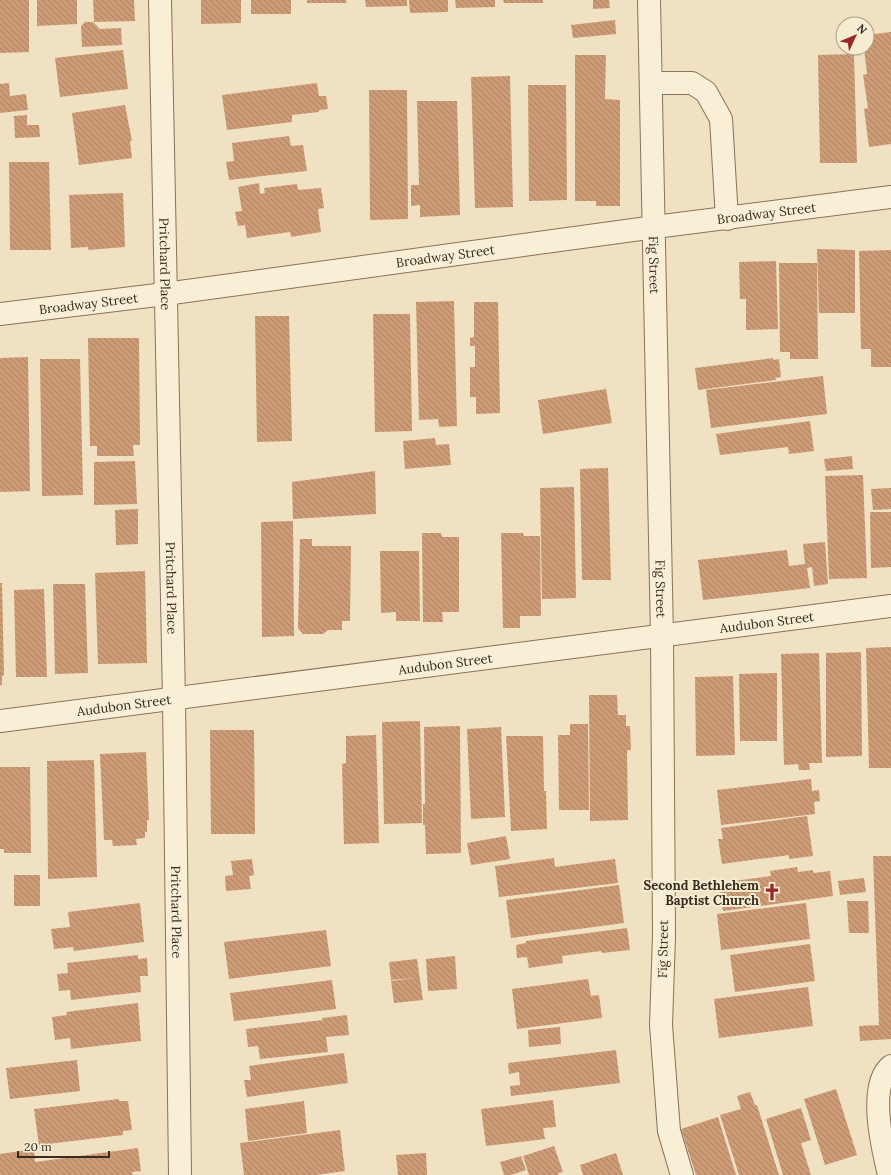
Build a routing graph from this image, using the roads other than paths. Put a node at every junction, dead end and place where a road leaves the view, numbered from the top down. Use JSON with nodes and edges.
{"nodes":[{"id":1,"x":160,"y":0,"type":"edge"},
{"id":2,"x":649,"y":0,"type":"edge"},
{"id":3,"x":651,"y":83,"type":"junction"},
{"id":4,"x":891,"y":197,"type":"edge"},
{"id":5,"x":727,"y":219,"type":"junction"},
{"id":6,"x":655,"y":227,"type":"junction"},
{"id":7,"x":164,"y":294,"type":"junction"},
{"id":8,"x":0,"y":314,"type":"edge"},
{"id":9,"x":891,"y":606,"type":"edge"},
{"id":10,"x":662,"y":637,"type":"junction"},
{"id":11,"x":174,"y":699,"type":"junction"},
{"id":12,"x":0,"y":721,"type":"edge"},
{"id":13,"x":891,"y":1066,"type":"edge"},
{"id":14,"x":180,"y":1175,"type":"edge"},
{"id":15,"x":682,"y":1175,"type":"edge"},
{"id":16,"x":889,"y":1175,"type":"edge"}],
"edges":[{"from":1,"to":7,"type":"street","name":"Pritchard Place"},
{"from":2,"to":3,"type":"street","name":"Fig Street"},
{"from":3,"to":5,"type":"street"},
{"from":3,"to":6,"type":"street","name":"Fig Street"},
{"from":4,"to":5,"type":"street","name":"Broadway Street"},
{"from":5,"to":6,"type":"street","name":"Broadway Street"},
{"from":6,"to":7,"type":"street","name":"Broadway Street"},
{"from":6,"to":10,"type":"street","name":"Fig Street"},
{"from":7,"to":8,"type":"street","name":"Broadway Street"},
{"from":7,"to":11,"type":"street","name":"Pritchard Place"},
{"from":9,"to":10,"type":"street","name":"Audubon Street"},
{"from":10,"to":11,"type":"street","name":"Audubon Street"},
{"from":10,"to":15,"type":"street","name":"Fig Street"},
{"from":11,"to":12,"type":"street","name":"Audubon Street"},
{"from":11,"to":14,"type":"street","name":"Pritchard Place"},
{"from":13,"to":16,"type":"street"}]}
